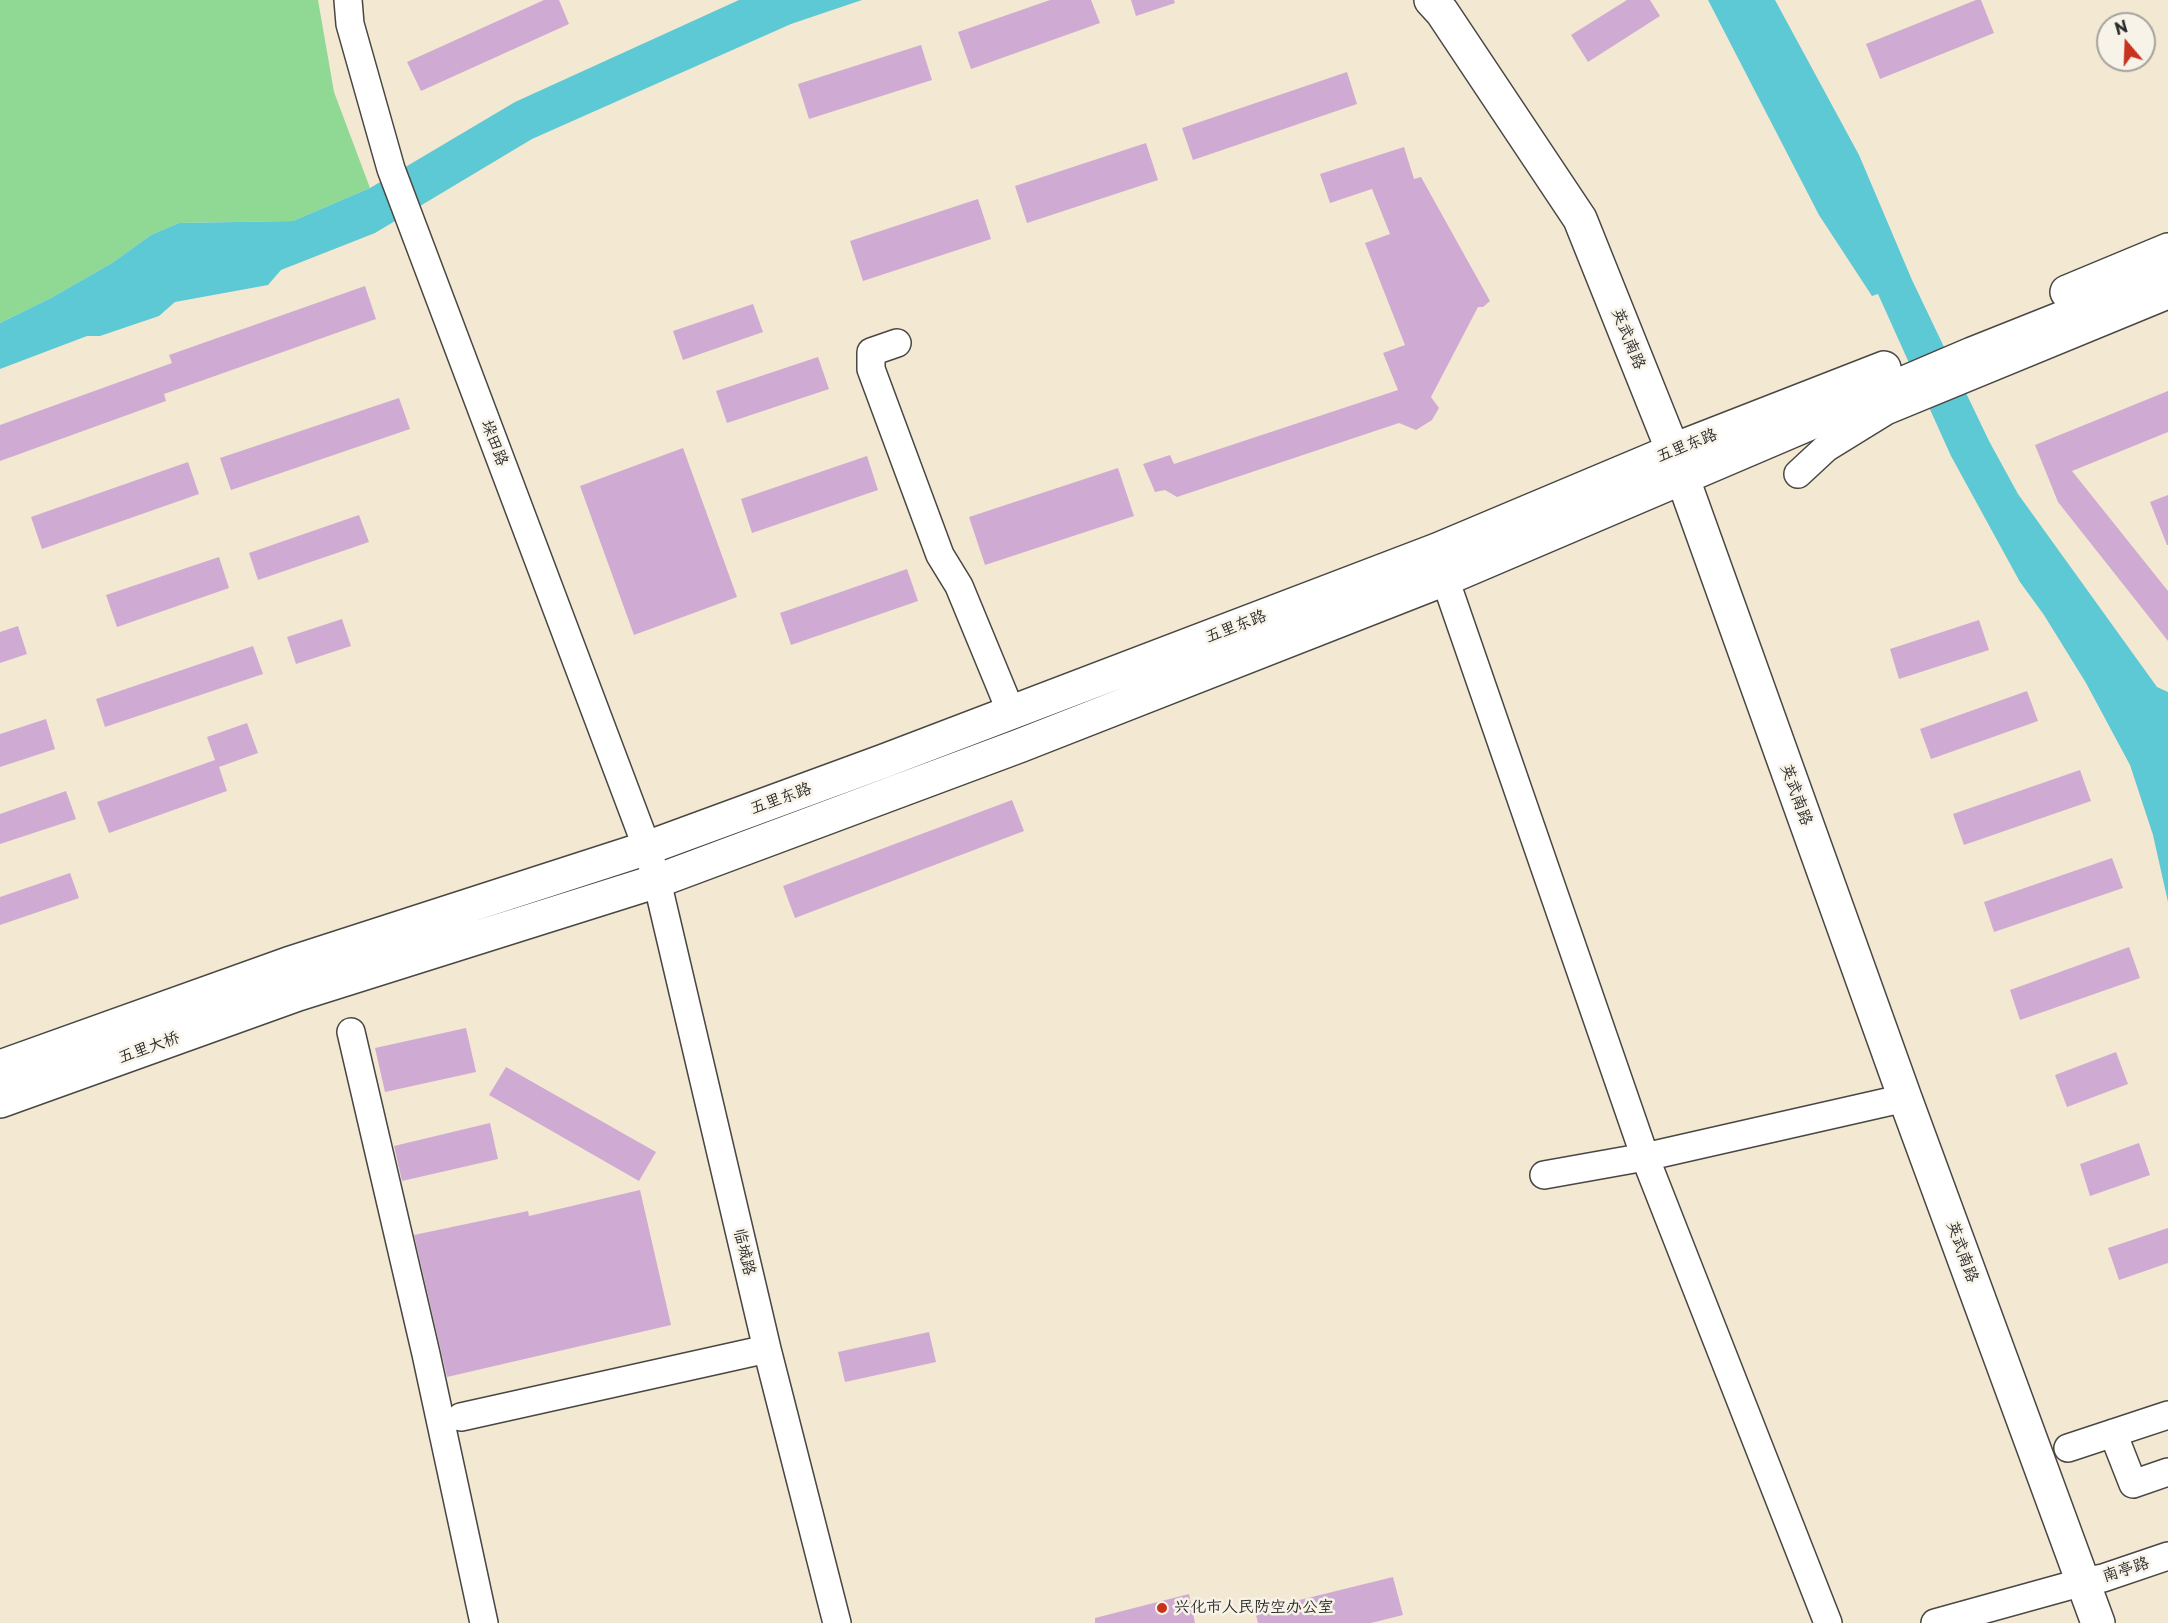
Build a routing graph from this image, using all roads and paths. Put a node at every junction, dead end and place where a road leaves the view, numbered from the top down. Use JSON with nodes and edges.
{"nodes":[{"id":1,"x":348,"y":0,"type":"edge"},
{"id":2,"x":1431,"y":0,"type":"edge"},
{"id":3,"x":1459,"y":0,"type":"edge"},
{"id":4,"x":2168,"y":250,"type":"edge"},
{"id":5,"x":2168,"y":276,"type":"edge"},
{"id":6,"x":2168,"y":295,"type":"edge"},
{"id":7,"x":897,"y":343,"type":"dead end"},
{"id":8,"x":1972,"y":354,"type":"junction"},
{"id":9,"x":1868,"y":398,"type":"junction"},
{"id":10,"x":1686,"y":461,"type":"junction"},
{"id":11,"x":1798,"y":474,"type":"dead end"},
{"id":12,"x":1445,"y":579,"type":"junction"},
{"id":13,"x":1011,"y":712,"type":"junction"},
{"id":14,"x":647,"y":848,"type":"junction"},
{"id":15,"x":657,"y":881,"type":"junction"},
{"id":16,"x":293,"y":979,"type":"junction"},
{"id":17,"x":351,"y":1032,"type":"dead end"},
{"id":18,"x":0,"y":1067,"type":"edge"},
{"id":19,"x":1905,"y":1098,"type":"junction"},
{"id":20,"x":0,"y":1101,"type":"edge"},
{"id":21,"x":1646,"y":1157,"type":"junction"},
{"id":22,"x":1544,"y":1175,"type":"dead end"},
{"id":23,"x":767,"y":1348,"type":"junction"},
{"id":24,"x":2168,"y":1415,"type":"edge"},
{"id":25,"x":461,"y":1417,"type":"dead end"},
{"id":26,"x":2113,"y":1433,"type":"junction"},
{"id":27,"x":2068,"y":1448,"type":"dead end"},
{"id":28,"x":2168,"y":1472,"type":"edge"},
{"id":29,"x":2168,"y":1556,"type":"edge"},
{"id":30,"x":2093,"y":1580,"type":"junction"},
{"id":31,"x":484,"y":1623,"type":"edge"},
{"id":32,"x":837,"y":1623,"type":"edge"},
{"id":33,"x":1828,"y":1623,"type":"edge"},
{"id":34,"x":1935,"y":1623,"type":"edge"},
{"id":35,"x":2098,"y":1623,"type":"edge"},
{"id":36,"x":2119,"y":1623,"type":"edge"}],
"edges":[{"from":1,"to":14,"type":"street","name":"垛田路"},
{"from":2,"to":10,"type":"main road","name":"英武南路"},
{"from":3,"to":10,"type":"main road","name":"英武南路"},
{"from":4,"to":8,"type":"main road","name":"五里东路"},
{"from":5,"to":8,"type":"main road","name":"五里东路"},
{"from":6,"to":8,"type":"street"},
{"from":7,"to":13,"type":"street"},
{"from":8,"to":9,"type":"main road","name":"五里东路"},
{"from":9,"to":10,"type":"main road","name":"五里东路"},
{"from":9,"to":11,"type":"street"},
{"from":10,"to":12,"type":"main road","name":"五里东路"},
{"from":10,"to":13,"type":"main road","name":"五里东路"},
{"from":10,"to":19,"type":"main road","name":"英武南路"},
{"from":10,"to":30,"type":"main road","name":"英武南路"},
{"from":12,"to":15,"type":"main road","name":"五里东路"},
{"from":12,"to":21,"type":"street"},
{"from":13,"to":14,"type":"main road","name":"五里东路"},
{"from":14,"to":15,"type":"street","name":"垛田路"},
{"from":14,"to":16,"type":"main road","name":"五里东路"},
{"from":15,"to":16,"type":"main road","name":"五里东路"},
{"from":15,"to":23,"type":"street","name":"临城路"},
{"from":16,"to":18,"type":"main road","name":"五里大桥"},
{"from":16,"to":20,"type":"main road","name":"五里大桥"},
{"from":17,"to":31,"type":"street"},
{"from":19,"to":21,"type":"street"},
{"from":19,"to":30,"type":"main road","name":"英武南路"},
{"from":21,"to":22,"type":"street"},
{"from":21,"to":33,"type":"street"},
{"from":23,"to":25,"type":"street"},
{"from":23,"to":32,"type":"street","name":"临城路"},
{"from":24,"to":26,"type":"street"},
{"from":26,"to":27,"type":"street"},
{"from":26,"to":28,"type":"street"},
{"from":29,"to":30,"type":"street","name":"南亭路"},
{"from":30,"to":34,"type":"street","name":"南亭路"},
{"from":30,"to":35,"type":"main road","name":"英武南路"},
{"from":30,"to":36,"type":"main road","name":"英武南路"}]}
